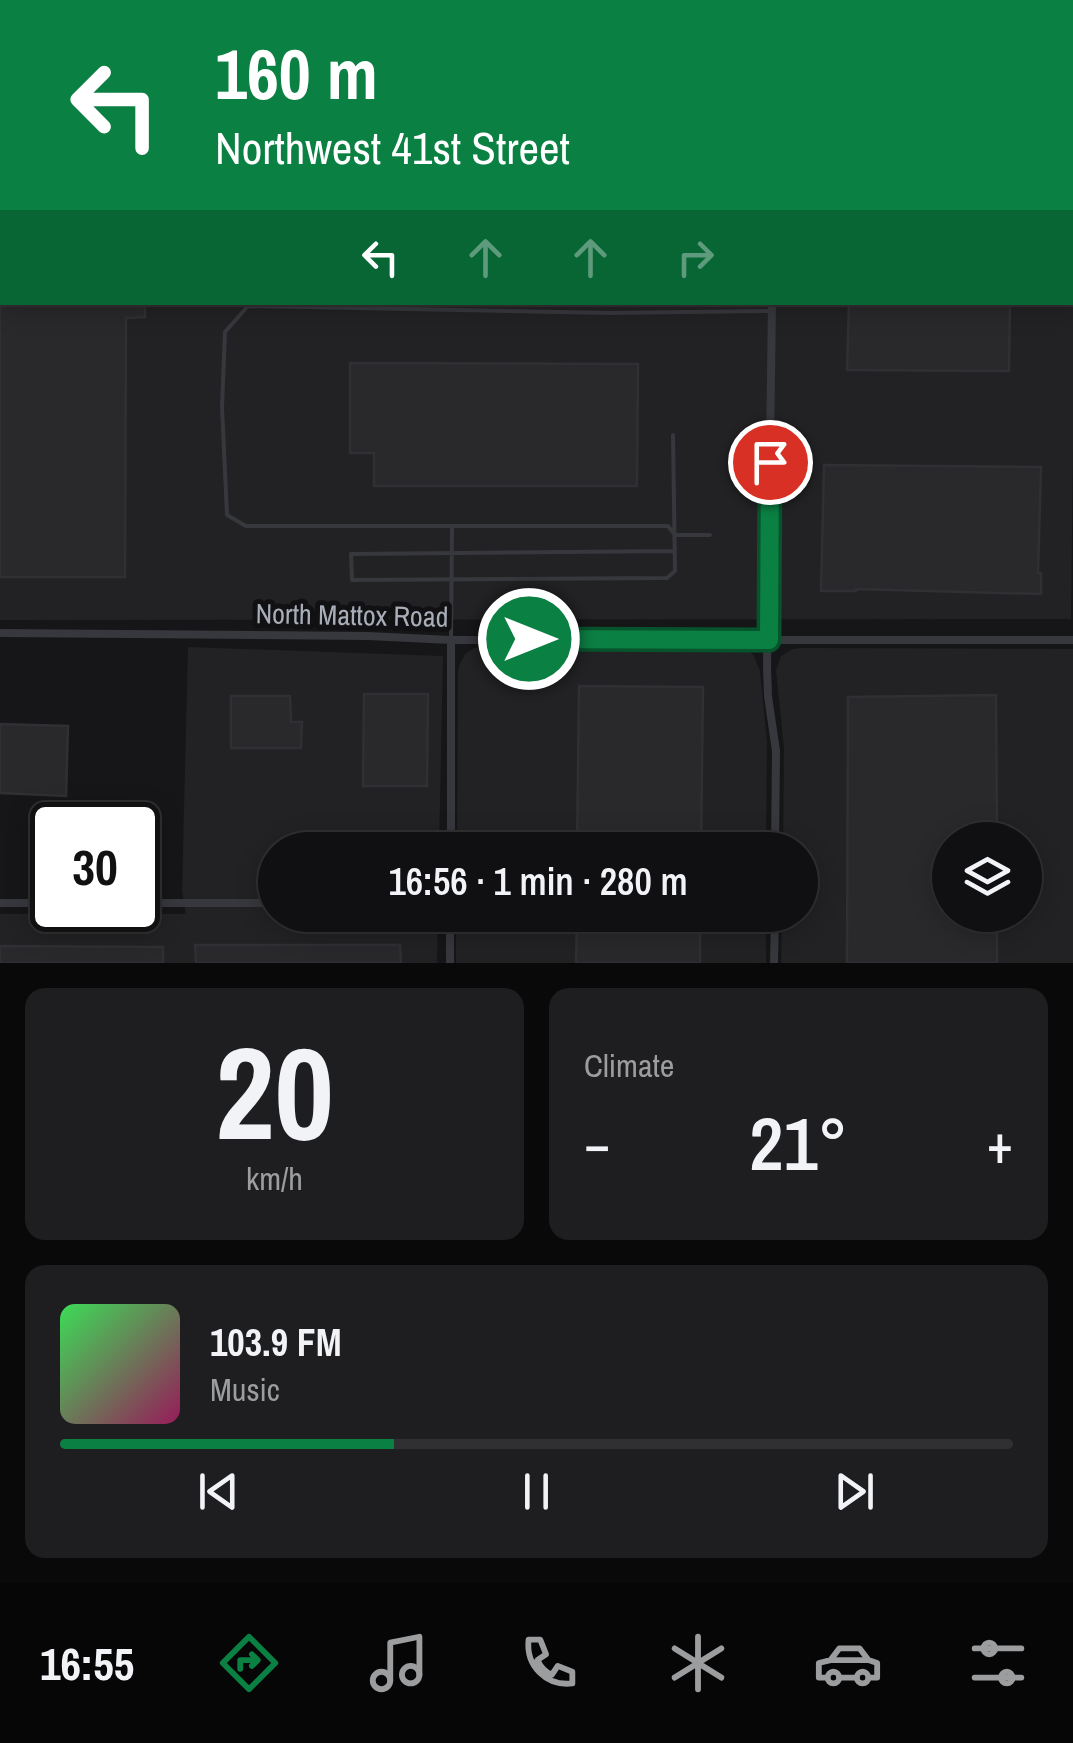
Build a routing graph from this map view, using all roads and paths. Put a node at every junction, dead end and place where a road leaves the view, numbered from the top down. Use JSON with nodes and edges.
{"nodes":[{"id":1,"x":772,"y":307,"type":"edge"},
{"id":2,"x":673,"y":435,"type":"dead end"},
{"id":3,"x":452,"y":526,"type":"junction"},
{"id":4,"x":675,"y":535,"type":"junction"},
{"id":5,"x":710,"y":536,"type":"dead end"},
{"id":6,"x":674,"y":552,"type":"junction"},
{"id":7,"x":452,"y":553,"type":"junction"},
{"id":8,"x":451,"y":579,"type":"junction"},
{"id":9,"x":0,"y":633,"type":"edge"},
{"id":10,"x":451,"y":640,"type":"junction"},
{"id":11,"x":769,"y":640,"type":"junction"},
{"id":12,"x":1068,"y":640,"type":"edge"},
{"id":13,"x":450,"y":832,"type":"edge"},
{"id":14,"x":775,"y":832,"type":"edge"},
{"id":15,"x":258,"y":902,"type":"edge"},
{"id":16,"x":0,"y":903,"type":"edge"},
{"id":17,"x":30,"y":903,"type":"edge"},
{"id":18,"x":160,"y":903,"type":"edge"},
{"id":19,"x":450,"y":932,"type":"edge"},
{"id":20,"x":774,"y":932,"type":"edge"},
{"id":21,"x":450,"y":963,"type":"edge"},
{"id":22,"x":774,"y":963,"type":"edge"}],
"edges":[{"from":1,"to":3,"type":"lane"},
{"from":1,"to":11,"type":"street"},
{"from":2,"to":4,"type":"lane"},
{"from":3,"to":4,"type":"lane"},
{"from":3,"to":7,"type":"lane"},
{"from":4,"to":5,"type":"lane"},
{"from":4,"to":6,"type":"lane"},
{"from":6,"to":7,"type":"lane"},
{"from":6,"to":8,"type":"lane"},
{"from":7,"to":8,"type":"lane"},
{"from":7,"to":8,"type":"lane"},
{"from":8,"to":10,"type":"lane"},
{"from":9,"to":10,"type":"street","name":"North Mattox Road"},
{"from":10,"to":11,"type":"street","name":"North Mattox Road"},
{"from":10,"to":13,"type":"street"},
{"from":11,"to":12,"type":"street","name":"North Mattox Road"},
{"from":11,"to":14,"type":"street"},
{"from":15,"to":18,"type":"street"},
{"from":16,"to":17,"type":"street"},
{"from":19,"to":21,"type":"street"},
{"from":20,"to":22,"type":"street"}]}
